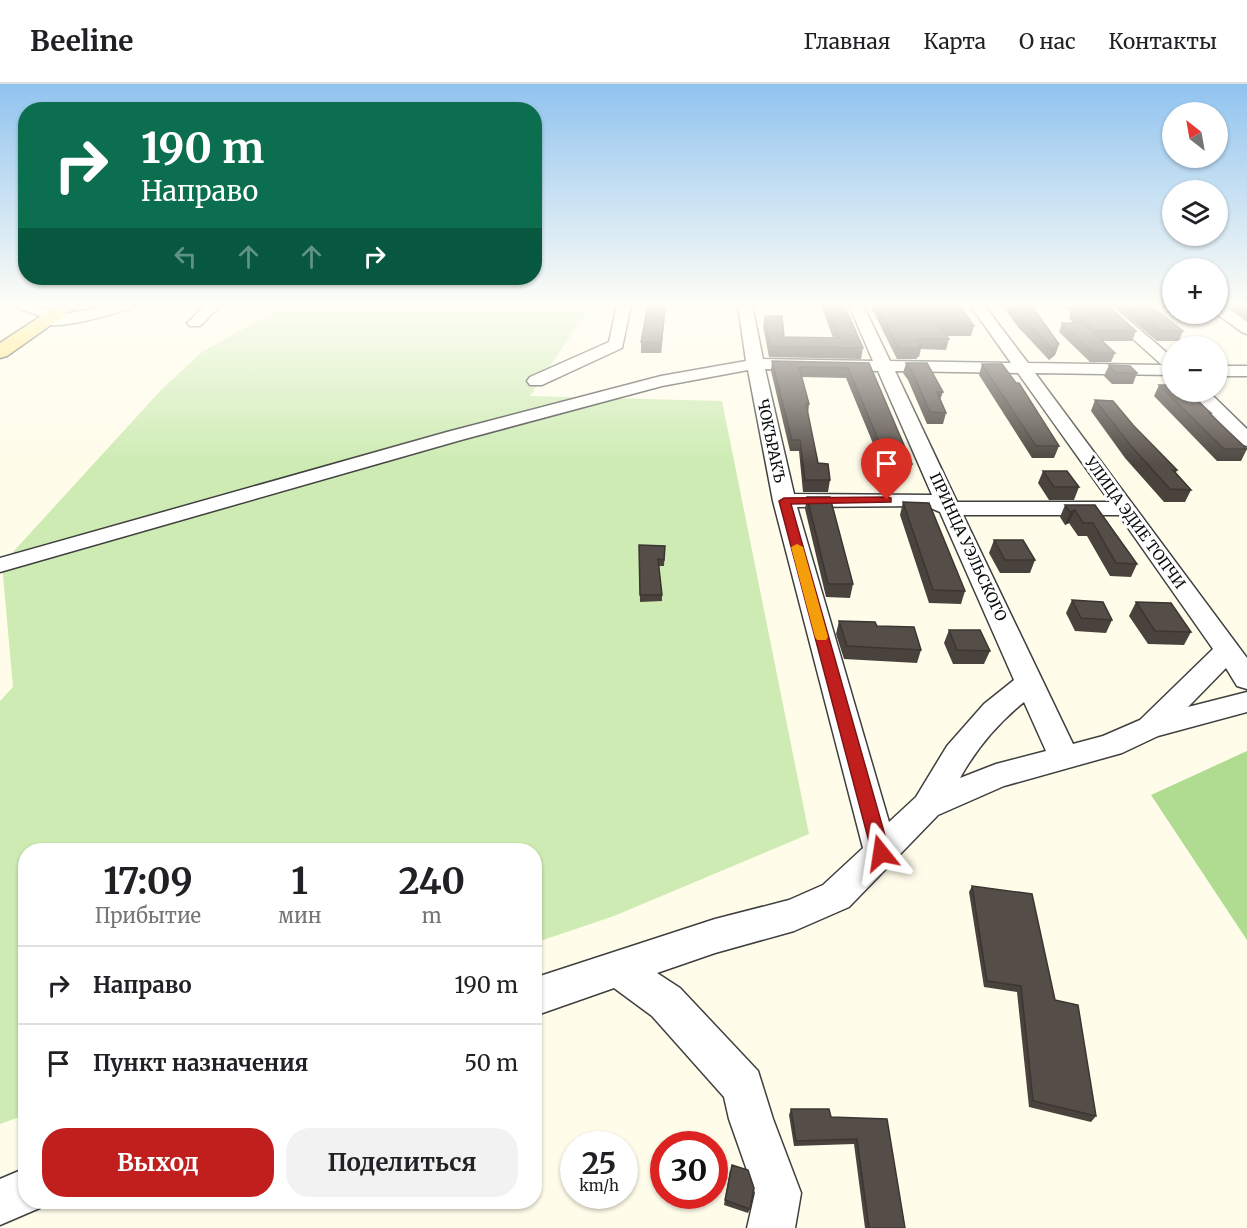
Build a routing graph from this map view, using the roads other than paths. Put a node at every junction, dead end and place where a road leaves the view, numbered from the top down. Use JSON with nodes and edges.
{"nodes":[{"id":1,"x":586,"y":358,"type":"edge"},
{"id":2,"x":754,"y":358,"type":"edge"},
{"id":3,"x":879,"y":358,"type":"edge"},
{"id":4,"x":1016,"y":358,"type":"edge"},
{"id":5,"x":755,"y":364,"type":"junction"},
{"id":6,"x":882,"y":365,"type":"junction"},
{"id":7,"x":1022,"y":366,"type":"junction"},
{"id":8,"x":1162,"y":368,"type":"edge"},
{"id":9,"x":1228,"y":371,"type":"edge"},
{"id":10,"x":1247,"y":371,"type":"edge"},
{"id":11,"x":536,"y":381,"type":"dead end"},
{"id":12,"x":1209,"y":402,"type":"edge"},
{"id":13,"x":1247,"y":440,"type":"edge"},
{"id":14,"x":784,"y":501,"type":"junction"},
{"id":15,"x":950,"y":508,"type":"junction"},
{"id":16,"x":1124,"y":509,"type":"junction"},
{"id":17,"x":0,"y":565,"type":"edge"},
{"id":18,"x":1228,"y":650,"type":"junction"},
{"id":19,"x":1247,"y":680,"type":"edge"},
{"id":20,"x":1030,"y":682,"type":"junction"},
{"id":21,"x":1247,"y":702,"type":"edge"},
{"id":22,"x":1149,"y":728,"type":"junction"},
{"id":23,"x":1064,"y":758,"type":"junction"},
{"id":24,"x":927,"y":806,"type":"junction"},
{"id":25,"x":881,"y":853,"type":"junction"},
{"id":26,"x":618,"y":968,"type":"junction"},
{"id":27,"x":542,"y":994,"type":"edge"},
{"id":28,"x":18,"y":1194,"type":"edge"},
{"id":29,"x":0,"y":1202,"type":"edge"},
{"id":30,"x":771,"y":1228,"type":"edge"}],
"edges":[{"from":1,"to":11,"type":"street"},
{"from":2,"to":5,"type":"street","name":"ЧОКЪРАКЪ"},
{"from":3,"to":6,"type":"street","name":"ПРИНЦА УЭЛЬСКОГО"},
{"from":4,"to":7,"type":"street","name":"УЛИЦА ЭДИЕ ТОПЧИ"},
{"from":5,"to":6,"type":"street"},
{"from":5,"to":14,"type":"street","name":"ЧОКЪРАКЪ"},
{"from":5,"to":17,"type":"street"},
{"from":6,"to":7,"type":"street"},
{"from":6,"to":15,"type":"street","name":"ПРИНЦА УЭЛЬСКОГО"},
{"from":7,"to":8,"type":"street"},
{"from":7,"to":16,"type":"street","name":"УЛИЦА ЭДИЕ ТОПЧИ"},
{"from":9,"to":10,"type":"street"},
{"from":12,"to":13,"type":"street"},
{"from":14,"to":15,"type":"street"},
{"from":14,"to":25,"type":"street","name":"ЧОКЪРАКЪ"},
{"from":15,"to":16,"type":"street"},
{"from":15,"to":20,"type":"street","name":"ПРИНЦА УЭЛЬСКОГО"},
{"from":16,"to":18,"type":"street","name":"УЛИЦА ЭДИЕ ТОПЧИ"},
{"from":18,"to":19,"type":"street","name":"УЛИЦА ЭДИЕ ТОПЧИ"},
{"from":18,"to":22,"type":"street"},
{"from":20,"to":23,"type":"street","name":"ПРИНЦА УЭЛЬСКОГО"},
{"from":20,"to":24,"type":"street"},
{"from":21,"to":22,"type":"street"},
{"from":22,"to":23,"type":"street"},
{"from":23,"to":24,"type":"street"},
{"from":24,"to":25,"type":"street"},
{"from":25,"to":26,"type":"street"},
{"from":26,"to":27,"type":"street"},
{"from":26,"to":30,"type":"street"},
{"from":28,"to":29,"type":"street"}]}
